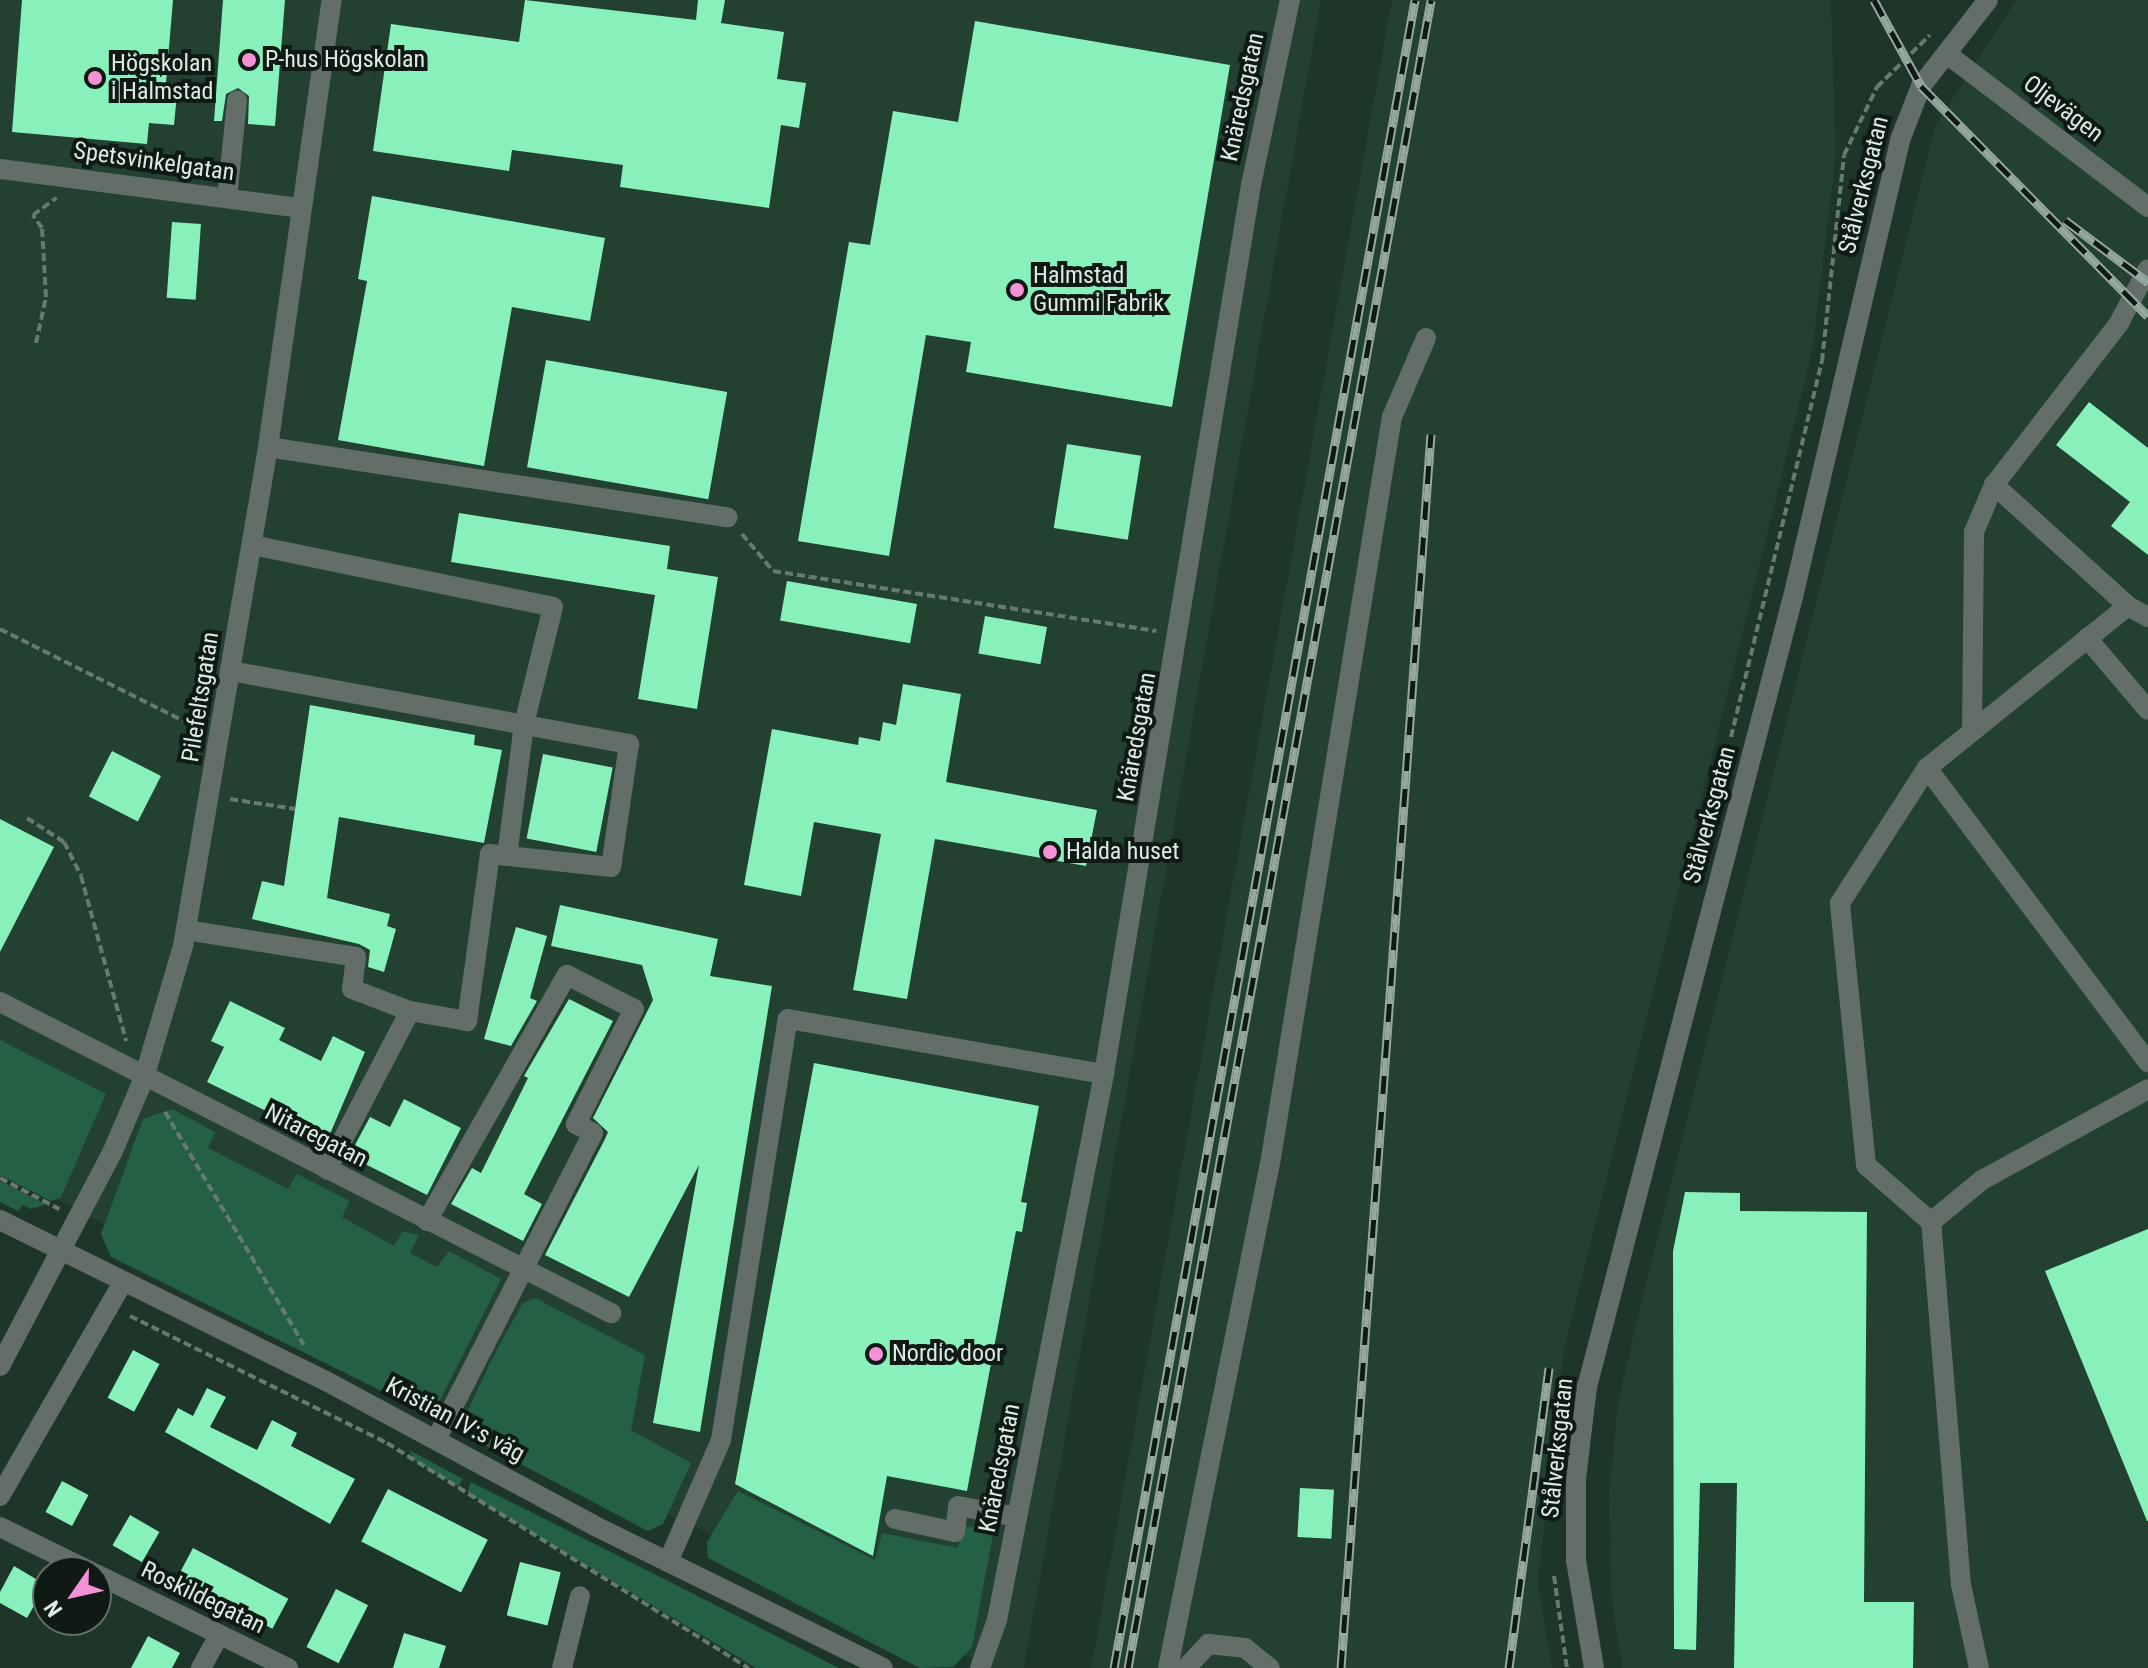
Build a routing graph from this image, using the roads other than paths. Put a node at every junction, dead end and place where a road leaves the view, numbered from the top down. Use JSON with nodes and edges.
{"nodes":[{"id":1,"x":332,"y":0,"type":"edge"},
{"id":2,"x":1290,"y":0,"type":"edge"},
{"id":3,"x":1988,"y":0,"type":"edge"},
{"id":4,"x":1947,"y":54,"type":"junction"},
{"id":5,"x":237,"y":101,"type":"dead end"},
{"id":6,"x":0,"y":169,"type":"edge"},
{"id":7,"x":227,"y":198,"type":"junction"},
{"id":8,"x":2148,"y":207,"type":"edge"},
{"id":9,"x":301,"y":208,"type":"junction"},
{"id":10,"x":2148,"y":269,"type":"edge"},
{"id":11,"x":1426,"y":338,"type":"dead end"},
{"id":12,"x":268,"y":447,"type":"junction"},
{"id":13,"x":1994,"y":485,"type":"junction"},
{"id":14,"x":728,"y":517,"type":"road end"},
{"id":15,"x":252,"y":545,"type":"junction"},
{"id":16,"x":2128,"y":606,"type":"junction"},
{"id":17,"x":2148,"y":617,"type":"edge"},
{"id":18,"x":2087,"y":638,"type":"junction"},
{"id":19,"x":231,"y":671,"type":"junction"},
{"id":20,"x":2148,"y":710,"type":"edge"},
{"id":21,"x":524,"y":724,"type":"junction"},
{"id":22,"x":1972,"y":729,"type":"junction"},
{"id":23,"x":1927,"y":768,"type":"junction"},
{"id":24,"x":507,"y":856,"type":"junction"},
{"id":25,"x":186,"y":930,"type":"junction"},
{"id":26,"x":0,"y":1002,"type":"edge"},
{"id":27,"x":410,"y":1011,"type":"junction"},
{"id":28,"x":2148,"y":1062,"type":"edge"},
{"id":29,"x":1104,"y":1074,"type":"junction"},
{"id":30,"x":144,"y":1078,"type":"junction"},
{"id":31,"x":2148,"y":1089,"type":"edge"},
{"id":32,"x":327,"y":1170,"type":"junction"},
{"id":33,"x":0,"y":1220,"type":"edge"},
{"id":34,"x":427,"y":1221,"type":"junction"},
{"id":35,"x":1931,"y":1222,"type":"junction"},
{"id":36,"x":63,"y":1251,"type":"junction"},
{"id":37,"x":524,"y":1269,"type":"junction"},
{"id":38,"x":123,"y":1282,"type":"junction"},
{"id":39,"x":611,"y":1313,"type":"dead end"},
{"id":40,"x":0,"y":1366,"type":"edge"},
{"id":41,"x":437,"y":1438,"type":"junction"},
{"id":42,"x":0,"y":1496,"type":"edge"},
{"id":43,"x":1017,"y":1517,"type":"junction"},
{"id":44,"x":895,"y":1519,"type":"dead end"},
{"id":45,"x":0,"y":1527,"type":"edge"},
{"id":46,"x":59,"y":1556,"type":"edge"},
{"id":47,"x":668,"y":1562,"type":"junction"},
{"id":48,"x":112,"y":1582,"type":"edge"},
{"id":49,"x":580,"y":1596,"type":"dead end"},
{"id":50,"x":219,"y":1635,"type":"junction"},
{"id":51,"x":201,"y":1668,"type":"edge"},
{"id":52,"x":288,"y":1668,"type":"edge"},
{"id":53,"x":562,"y":1668,"type":"edge"},
{"id":54,"x":883,"y":1668,"type":"edge"},
{"id":55,"x":980,"y":1668,"type":"edge"},
{"id":56,"x":1168,"y":1668,"type":"edge"},
{"id":57,"x":1186,"y":1668,"type":"edge"},
{"id":58,"x":1270,"y":1668,"type":"edge"},
{"id":59,"x":1594,"y":1668,"type":"edge"},
{"id":60,"x":1979,"y":1668,"type":"edge"}],
"edges":[{"from":1,"to":9,"type":"street","name":"Pilefeltsgatan"},
{"from":2,"to":29,"type":"street","name":"Knäredsgatan"},
{"from":3,"to":4,"type":"street","name":"Stålverksgatan"},
{"from":4,"to":8,"type":"street","name":"Oljevägen"},
{"from":4,"to":59,"type":"street","name":"Stålverksgatan"},
{"from":5,"to":7,"type":"street"},
{"from":6,"to":7,"type":"street","name":"Spetsvinkelgatan"},
{"from":7,"to":9,"type":"street","name":"Spetsvinkelgatan"},
{"from":9,"to":12,"type":"street","name":"Pilefeltsgatan"},
{"from":10,"to":13,"type":"street"},
{"from":11,"to":56,"type":"street"},
{"from":12,"to":14,"type":"street"},
{"from":12,"to":15,"type":"street","name":"Pilefeltsgatan"},
{"from":13,"to":16,"type":"street"},
{"from":13,"to":22,"type":"street"},
{"from":15,"to":19,"type":"street","name":"Pilefeltsgatan"},
{"from":15,"to":21,"type":"street"},
{"from":16,"to":17,"type":"street"},
{"from":16,"to":18,"type":"street"},
{"from":18,"to":20,"type":"street"},
{"from":18,"to":22,"type":"street"},
{"from":19,"to":21,"type":"street"},
{"from":19,"to":25,"type":"street","name":"Pilefeltsgatan"},
{"from":21,"to":24,"type":"street"},
{"from":21,"to":24,"type":"street"},
{"from":22,"to":23,"type":"street"},
{"from":23,"to":28,"type":"street"},
{"from":23,"to":35,"type":"street"},
{"from":24,"to":27,"type":"street"},
{"from":25,"to":27,"type":"street"},
{"from":25,"to":30,"type":"street","name":"Pilefeltsgatan"},
{"from":26,"to":30,"type":"street","name":"Nitaregatan"},
{"from":27,"to":32,"type":"street"},
{"from":29,"to":43,"type":"street","name":"Knäredsgatan"},
{"from":29,"to":47,"type":"street"},
{"from":30,"to":32,"type":"street","name":"Nitaregatan"},
{"from":30,"to":36,"type":"street","name":"Pilefeltsgatan"},
{"from":31,"to":35,"type":"street"},
{"from":32,"to":34,"type":"street","name":"Nitaregatan"},
{"from":33,"to":36,"type":"street","name":"Kristian IV:s väg"},
{"from":34,"to":37,"type":"street","name":"Nitaregatan"},
{"from":34,"to":37,"type":"street"},
{"from":35,"to":60,"type":"street"},
{"from":36,"to":38,"type":"street","name":"Kristian IV:s väg"},
{"from":36,"to":40,"type":"street","name":"Pilefeltsgatan"},
{"from":37,"to":39,"type":"street","name":"Nitaregatan"},
{"from":37,"to":41,"type":"street"},
{"from":38,"to":41,"type":"street","name":"Kristian IV:s väg"},
{"from":38,"to":42,"type":"street"},
{"from":41,"to":47,"type":"street","name":"Kristian IV:s väg"},
{"from":43,"to":44,"type":"street"},
{"from":43,"to":55,"type":"street","name":"Knäredsgatan"},
{"from":45,"to":46,"type":"street","name":"Roskildegatan"},
{"from":47,"to":54,"type":"street","name":"Kristian IV:s väg"},
{"from":48,"to":50,"type":"street","name":"Roskildegatan"},
{"from":49,"to":53,"type":"street"},
{"from":50,"to":51,"type":"street"},
{"from":50,"to":52,"type":"street","name":"Roskildegatan"},
{"from":57,"to":58,"type":"street"}]}
